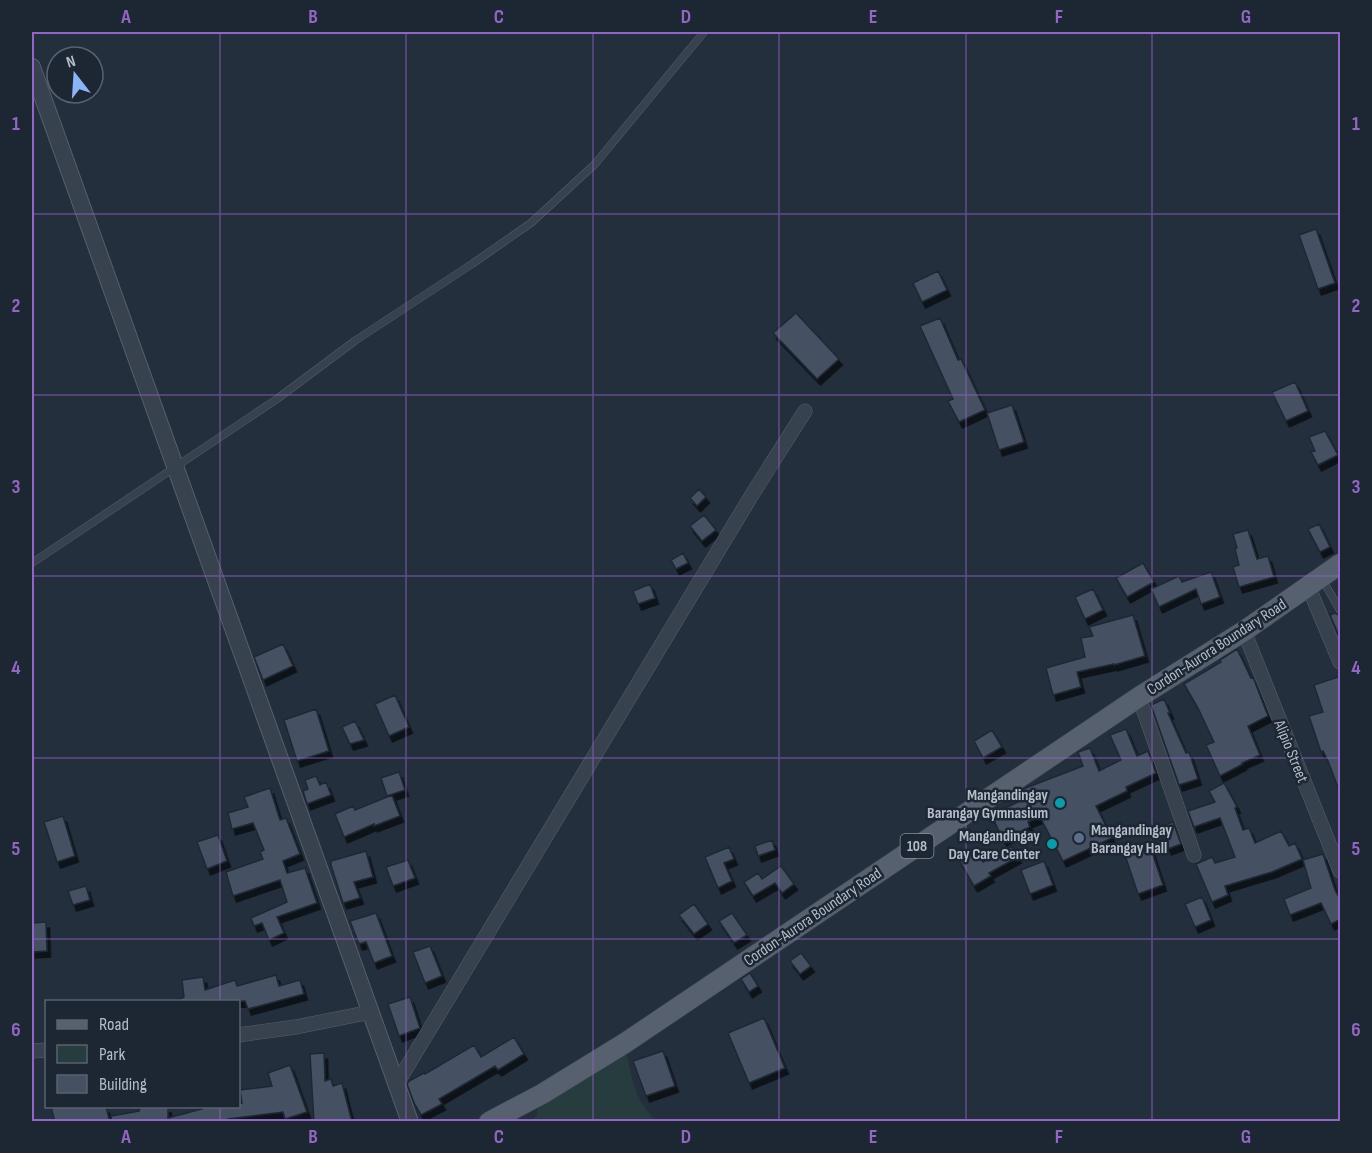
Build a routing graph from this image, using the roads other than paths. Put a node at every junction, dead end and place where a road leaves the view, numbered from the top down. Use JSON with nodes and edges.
{"nodes":[{"id":1,"x":704,"y":32,"type":"edge"},
{"id":2,"x":32,"y":67,"type":"edge"},
{"id":3,"x":805,"y":411,"type":"dead end"},
{"id":4,"x":175,"y":466,"type":"junction"},
{"id":5,"x":32,"y":563,"type":"edge"},
{"id":6,"x":1341,"y":564,"type":"edge"},
{"id":7,"x":1315,"y":581,"type":"junction"},
{"id":8,"x":1341,"y":610,"type":"edge"},
{"id":9,"x":1244,"y":631,"type":"junction"},
{"id":10,"x":1341,"y":662,"type":"edge"},
{"id":11,"x":1139,"y":697,"type":"junction"},
{"id":12,"x":1194,"y":855,"type":"dead end"},
{"id":13,"x":1341,"y":871,"type":"edge"},
{"id":14,"x":371,"y":1012,"type":"junction"},
{"id":15,"x":240,"y":1035,"type":"edge"},
{"id":16,"x":396,"y":1085,"type":"junction"},
{"id":17,"x":410,"y":1122,"type":"edge"},
{"id":18,"x":489,"y":1122,"type":"edge"}],
"edges":[{"from":1,"to":4,"type":"lane"},
{"from":2,"to":4,"type":"street"},
{"from":3,"to":16,"type":"street"},
{"from":4,"to":5,"type":"lane"},
{"from":4,"to":14,"type":"street"},
{"from":6,"to":7,"type":"main road","name":"Cordon-Aurora Boundary Road","number":"108"},
{"from":7,"to":8,"type":"lane"},
{"from":7,"to":9,"type":"main road","name":"Cordon-Aurora Boundary Road","number":"108"},
{"from":7,"to":10,"type":"street"},
{"from":9,"to":11,"type":"main road","name":"Cordon-Aurora Boundary Road","number":"108"},
{"from":9,"to":13,"type":"street","name":"Alipio Street"},
{"from":11,"to":12,"type":"street"},
{"from":11,"to":18,"type":"main road","name":"Cordon-Aurora Boundary Road","number":"108"},
{"from":14,"to":15,"type":"street"},
{"from":14,"to":16,"type":"street"},
{"from":16,"to":17,"type":"street"}]}
